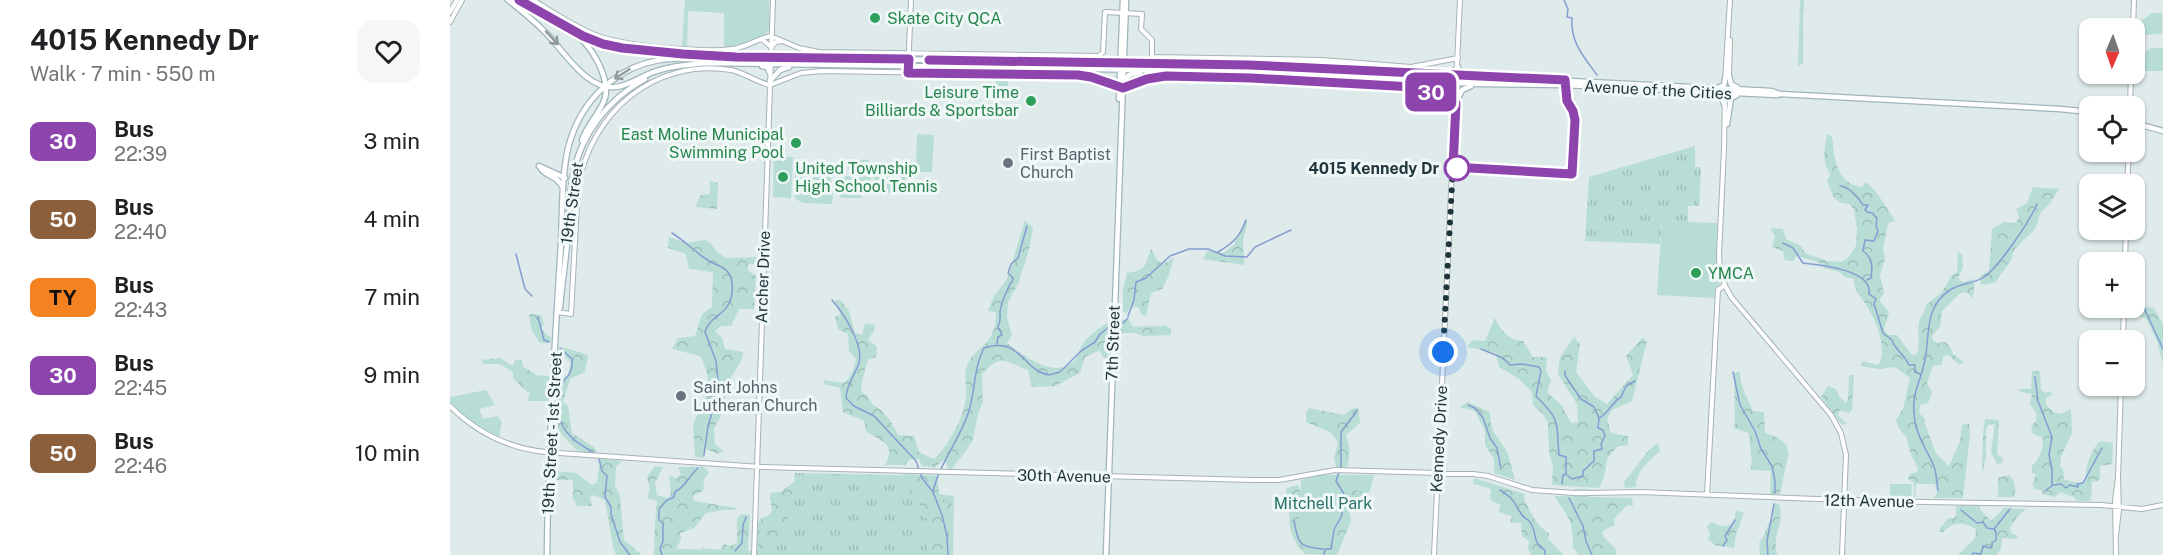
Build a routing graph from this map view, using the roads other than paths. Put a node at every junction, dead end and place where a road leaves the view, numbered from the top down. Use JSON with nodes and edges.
{"nodes":[{"id":1,"x":459,"y":0,"type":"edge"},
{"id":2,"x":508,"y":0,"type":"edge"},
{"id":3,"x":519,"y":0,"type":"edge"},
{"id":4,"x":533,"y":0,"type":"edge"},
{"id":5,"x":773,"y":0,"type":"edge"},
{"id":6,"x":911,"y":0,"type":"edge"},
{"id":7,"x":1124,"y":0,"type":"edge"},
{"id":8,"x":1460,"y":0,"type":"edge"},
{"id":9,"x":1730,"y":0,"type":"edge"},
{"id":10,"x":2134,"y":0,"type":"edge"},
{"id":11,"x":450,"y":12,"type":"edge"},
{"id":12,"x":1124,"y":12,"type":"junction"},
{"id":13,"x":547,"y":16,"type":"junction"},
{"id":14,"x":2133,"y":18,"type":"edge"},
{"id":15,"x":450,"y":22,"type":"edge"},
{"id":16,"x":771,"y":36,"type":"junction"},
{"id":17,"x":762,"y":39,"type":"junction"},
{"id":18,"x":783,"y":41,"type":"junction"},
{"id":19,"x":1121,"y":45,"type":"junction"},
{"id":20,"x":771,"y":47,"type":"junction"},
{"id":21,"x":1124,"y":51,"type":"junction"},
{"id":22,"x":909,"y":53,"type":"junction"},
{"id":23,"x":736,"y":57,"type":"junction"},
{"id":24,"x":773,"y":57,"type":"junction"},
{"id":25,"x":818,"y":58,"type":"dead end"},
{"id":26,"x":1458,"y":58,"type":"junction"},
{"id":27,"x":909,"y":59,"type":"junction"},
{"id":28,"x":1107,"y":62,"type":"junction"},
{"id":29,"x":714,"y":63,"type":"junction"},
{"id":30,"x":1122,"y":63,"type":"junction"},
{"id":31,"x":1166,"y":63,"type":"junction"},
{"id":32,"x":835,"y":65,"type":"junction"},
{"id":33,"x":909,"y":66,"type":"junction"},
{"id":34,"x":1458,"y":67,"type":"junction"},
{"id":35,"x":673,"y":68,"type":"junction"},
{"id":36,"x":1075,"y":69,"type":"junction"},
{"id":37,"x":1122,"y":69,"type":"junction"},
{"id":38,"x":1184,"y":70,"type":"junction"},
{"id":39,"x":771,"y":71,"type":"junction"},
{"id":40,"x":908,"y":73,"type":"junction"},
{"id":41,"x":1444,"y":75,"type":"junction"},
{"id":42,"x":1457,"y":76,"type":"junction"},
{"id":43,"x":1727,"y":77,"type":"junction"},
{"id":44,"x":755,"y":79,"type":"junction"},
{"id":45,"x":1120,"y":80,"type":"junction"},
{"id":46,"x":1400,"y":80,"type":"junction"},
{"id":47,"x":780,"y":82,"type":"junction"},
{"id":48,"x":770,"y":83,"type":"junction"},
{"id":49,"x":1457,"y":83,"type":"junction"},
{"id":50,"x":1485,"y":84,"type":"junction"},
{"id":51,"x":605,"y":86,"type":"junction"},
{"id":52,"x":1122,"y":87,"type":"junction"},
{"id":53,"x":1715,"y":88,"type":"junction"},
{"id":54,"x":1690,"y":91,"type":"junction"},
{"id":55,"x":1727,"y":91,"type":"junction"},
{"id":56,"x":1771,"y":91,"type":"junction"},
{"id":57,"x":1456,"y":94,"type":"junction"},
{"id":58,"x":1740,"y":94,"type":"junction"},
{"id":59,"x":1780,"y":94,"type":"junction"},
{"id":60,"x":1456,"y":103,"type":"junction"},
{"id":61,"x":1724,"y":104,"type":"junction"},
{"id":62,"x":2079,"y":111,"type":"edge"},
{"id":63,"x":579,"y":119,"type":"junction"},
{"id":64,"x":1727,"y":124,"type":"junction"},
{"id":65,"x":2145,"y":126,"type":"edge"},
{"id":66,"x":2163,"y":131,"type":"edge"},
{"id":67,"x":1725,"y":135,"type":"junction"},
{"id":68,"x":576,"y":163,"type":"junction"},
{"id":69,"x":540,"y":167,"type":"junction"},
{"id":70,"x":548,"y":170,"type":"junction"},
{"id":71,"x":574,"y":171,"type":"junction"},
{"id":72,"x":565,"y":178,"type":"junction"},
{"id":73,"x":564,"y":192,"type":"junction"},
{"id":74,"x":569,"y":224,"type":"junction"},
{"id":75,"x":1725,"y":285,"type":"junction"},
{"id":76,"x":557,"y":312,"type":"junction"},
{"id":77,"x":2121,"y":396,"type":"edge"},
{"id":78,"x":450,"y":406,"type":"edge"},
{"id":79,"x":550,"y":452,"type":"junction"},
{"id":80,"x":757,"y":466,"type":"junction"},
{"id":81,"x":1437,"y":473,"type":"junction"},
{"id":82,"x":1109,"y":477,"type":"junction"},
{"id":83,"x":1575,"y":492,"type":"joint"},
{"id":84,"x":1587,"y":493,"type":"joint"},
{"id":85,"x":1707,"y":495,"type":"junction"},
{"id":86,"x":1845,"y":500,"type":"junction"},
{"id":87,"x":1863,"y":501,"type":"joint"},
{"id":88,"x":2163,"y":505,"type":"edge"},
{"id":89,"x":2117,"y":506,"type":"junction"},
{"id":90,"x":547,"y":555,"type":"edge"},
{"id":91,"x":754,"y":555,"type":"edge"},
{"id":92,"x":1106,"y":555,"type":"edge"},
{"id":93,"x":1434,"y":555,"type":"edge"},
{"id":94,"x":1842,"y":555,"type":"edge"},
{"id":95,"x":2116,"y":555,"type":"edge"}],
"edges":[{"from":1,"to":11,"type":"street"},
{"from":1,"to":15,"type":"street"},
{"from":2,"to":51,"type":"main road","one_way":true},
{"from":3,"to":13,"type":"main road","name":"Avenue of the Cities"},
{"from":4,"to":17,"type":"street"},
{"from":5,"to":16,"type":"street"},
{"from":6,"to":22,"type":"street"},
{"from":7,"to":12,"type":"main road","name":"7th Street"},
{"from":8,"to":26,"type":"street","name":"Kennedy Drive"},
{"from":9,"to":43,"type":"street"},
{"from":10,"to":14,"type":"street"},
{"from":12,"to":19,"type":"main road","name":"7th Street"},
{"from":12,"to":21,"type":"main road","name":"7th Street"},
{"from":12,"to":22,"type":"street"},
{"from":12,"to":26,"type":"street"},
{"from":13,"to":23,"type":"main road","name":"Avenue of the Cities"},
{"from":13,"to":51,"type":"main road","name":"Avenue of the Cities"},
{"from":16,"to":17,"type":"street"},
{"from":16,"to":18,"type":"street"},
{"from":16,"to":20,"type":"street"},
{"from":17,"to":20,"type":"street"},
{"from":18,"to":20,"type":"street"},
{"from":18,"to":22,"type":"street"},
{"from":19,"to":28,"type":"main road"},
{"from":19,"to":30,"type":"main road","name":"7th Street"},
{"from":20,"to":24,"type":"street"},
{"from":21,"to":30,"type":"main road","name":"7th Street"},
{"from":21,"to":31,"type":"main road"},
{"from":22,"to":27,"type":"street"},
{"from":23,"to":24,"type":"main road","name":"Avenue of the Cities"},
{"from":23,"to":51,"type":"main road","one_way":true},
{"from":24,"to":25,"type":"main road","name":"Avenue of the Cities"},
{"from":24,"to":27,"type":"main road","name":"Avenue of the Cities"},
{"from":24,"to":39,"type":"street"},
{"from":26,"to":34,"type":"street","name":"Kennedy Drive"},
{"from":27,"to":28,"type":"main road","name":"Avenue of the Cities"},
{"from":27,"to":33,"type":"street"},
{"from":28,"to":30,"type":"main road","name":"Avenue of the Cities"},
{"from":29,"to":35,"type":"main road","name":"Avenue of the Cities"},
{"from":29,"to":39,"type":"main road","name":"Avenue of the Cities"},
{"from":29,"to":39,"type":"main road"},
{"from":30,"to":31,"type":"main road","name":"Avenue of the Cities"},
{"from":30,"to":37,"type":"main road","name":"7th Street"},
{"from":31,"to":41,"type":"main road","name":"Avenue of the Cities"},
{"from":32,"to":33,"type":"main road","name":"Avenue of the Cities"},
{"from":32,"to":39,"type":"main road","name":"Avenue of the Cities"},
{"from":32,"to":39,"type":"main road"},
{"from":33,"to":36,"type":"main road","name":"Avenue of the Cities"},
{"from":33,"to":40,"type":"street"},
{"from":34,"to":41,"type":"main road"},
{"from":34,"to":42,"type":"street","name":"Kennedy Drive"},
{"from":35,"to":51,"type":"main road","name":"Avenue of the Cities"},
{"from":35,"to":68,"type":"main road","name":"19th Street"},
{"from":36,"to":37,"type":"main road","name":"Avenue of the Cities"},
{"from":36,"to":45,"type":"main road"},
{"from":37,"to":38,"type":"main road","name":"Avenue of the Cities"},
{"from":37,"to":45,"type":"main road","name":"7th Street"},
{"from":37,"to":52,"type":"main road","name":"7th Street"},
{"from":38,"to":46,"type":"main road","name":"Avenue of the Cities"},
{"from":38,"to":52,"type":"main road"},
{"from":39,"to":44,"type":"street"},
{"from":39,"to":47,"type":"street"},
{"from":39,"to":48,"type":"main road"},
{"from":40,"to":47,"type":"street"},
{"from":40,"to":52,"type":"street"},
{"from":41,"to":42,"type":"main road","name":"Avenue of the Cities"},
{"from":42,"to":49,"type":"street","name":"Kennedy Drive"},
{"from":42,"to":53,"type":"main road","name":"Avenue of the Cities"},
{"from":43,"to":53,"type":"main road"},
{"from":43,"to":55,"type":"street"},
{"from":43,"to":56,"type":"main road"},
{"from":44,"to":48,"type":"street"},
{"from":44,"to":76,"type":"street","name":"19th Street"},
{"from":45,"to":52,"type":"main road","name":"7th Street"},
{"from":46,"to":49,"type":"main road","name":"Avenue of the Cities"},
{"from":46,"to":57,"type":"main road"},
{"from":47,"to":48,"type":"street"},
{"from":48,"to":80,"type":"street","name":"Archer Drive"},
{"from":49,"to":50,"type":"main road","name":"Avenue of the Cities"},
{"from":49,"to":57,"type":"street","name":"Kennedy Drive"},
{"from":50,"to":54,"type":"main road","name":"Avenue of the Cities"},
{"from":50,"to":60,"type":"main road"},
{"from":51,"to":63,"type":"main road"},
{"from":51,"to":68,"type":"main road"},
{"from":52,"to":60,"type":"street"},
{"from":52,"to":82,"type":"main road","name":"7th Street"},
{"from":53,"to":55,"type":"main road","name":"Avenue of the Cities"},
{"from":54,"to":55,"type":"main road","name":"Avenue of the Cities"},
{"from":54,"to":61,"type":"main road"},
{"from":55,"to":56,"type":"main road","name":"Avenue of the Cities"},
{"from":55,"to":58,"type":"main road","name":"Avenue of the Cities"},
{"from":55,"to":61,"type":"street"},
{"from":55,"to":64,"type":"street"},
{"from":56,"to":59,"type":"main road","name":"Avenue of the Cities"},
{"from":57,"to":60,"type":"street","name":"Kennedy Drive"},
{"from":58,"to":59,"type":"main road","name":"Avenue of the Cities"},
{"from":58,"to":64,"type":"main road"},
{"from":59,"to":62,"type":"main road","name":"Avenue of the Cities"},
{"from":60,"to":81,"type":"street","name":"Kennedy Drive"},
{"from":61,"to":67,"type":"street"},
{"from":63,"to":70,"type":"main road"},
{"from":63,"to":72,"type":"main road"},
{"from":64,"to":67,"type":"street"},
{"from":65,"to":66,"type":"main road"},
{"from":67,"to":75,"type":"street"},
{"from":68,"to":71,"type":"main road","name":"19th Street"},
{"from":69,"to":70,"type":"main road"},
{"from":69,"to":72,"type":"main road"},
{"from":69,"to":73,"type":"main road"},
{"from":70,"to":72,"type":"main road"},
{"from":71,"to":72,"type":"main road"},
{"from":71,"to":74,"type":"main road","name":"19th Street"},
{"from":72,"to":73,"type":"main road"},
{"from":72,"to":74,"type":"main road"},
{"from":73,"to":76,"type":"main road"},
{"from":74,"to":76,"type":"main road","name":"19th Street"},
{"from":75,"to":85,"type":"street"},
{"from":75,"to":86,"type":"street"},
{"from":76,"to":79,"type":"main road","name":"19th Street - 1st Street"},
{"from":77,"to":89,"type":"street"},
{"from":78,"to":79,"type":"street","name":"30th Avenue"},
{"from":79,"to":80,"type":"street","name":"30th Avenue"},
{"from":79,"to":90,"type":"main road","name":"19th Street - 1st Street"},
{"from":80,"to":82,"type":"street","name":"30th Avenue"},
{"from":80,"to":91,"type":"street","name":"Archer Drive"},
{"from":81,"to":82,"type":"street","name":"30th Avenue"},
{"from":81,"to":83,"type":"street","name":"30th Avenue"},
{"from":81,"to":93,"type":"street","name":"Kennedy Drive"},
{"from":82,"to":92,"type":"main road","name":"7th Street"},
{"from":83,"to":84,"type":"main road","name":"12th Avenue"},
{"from":84,"to":85,"type":"street","name":"12th Avenue"},
{"from":85,"to":86,"type":"street","name":"12th Avenue"},
{"from":86,"to":87,"type":"main road","name":"12th Avenue"},
{"from":86,"to":94,"type":"street"},
{"from":87,"to":89,"type":"street","name":"12th Avenue"},
{"from":88,"to":89,"type":"street","name":"12th Avenue"},
{"from":89,"to":95,"type":"street"}]}
